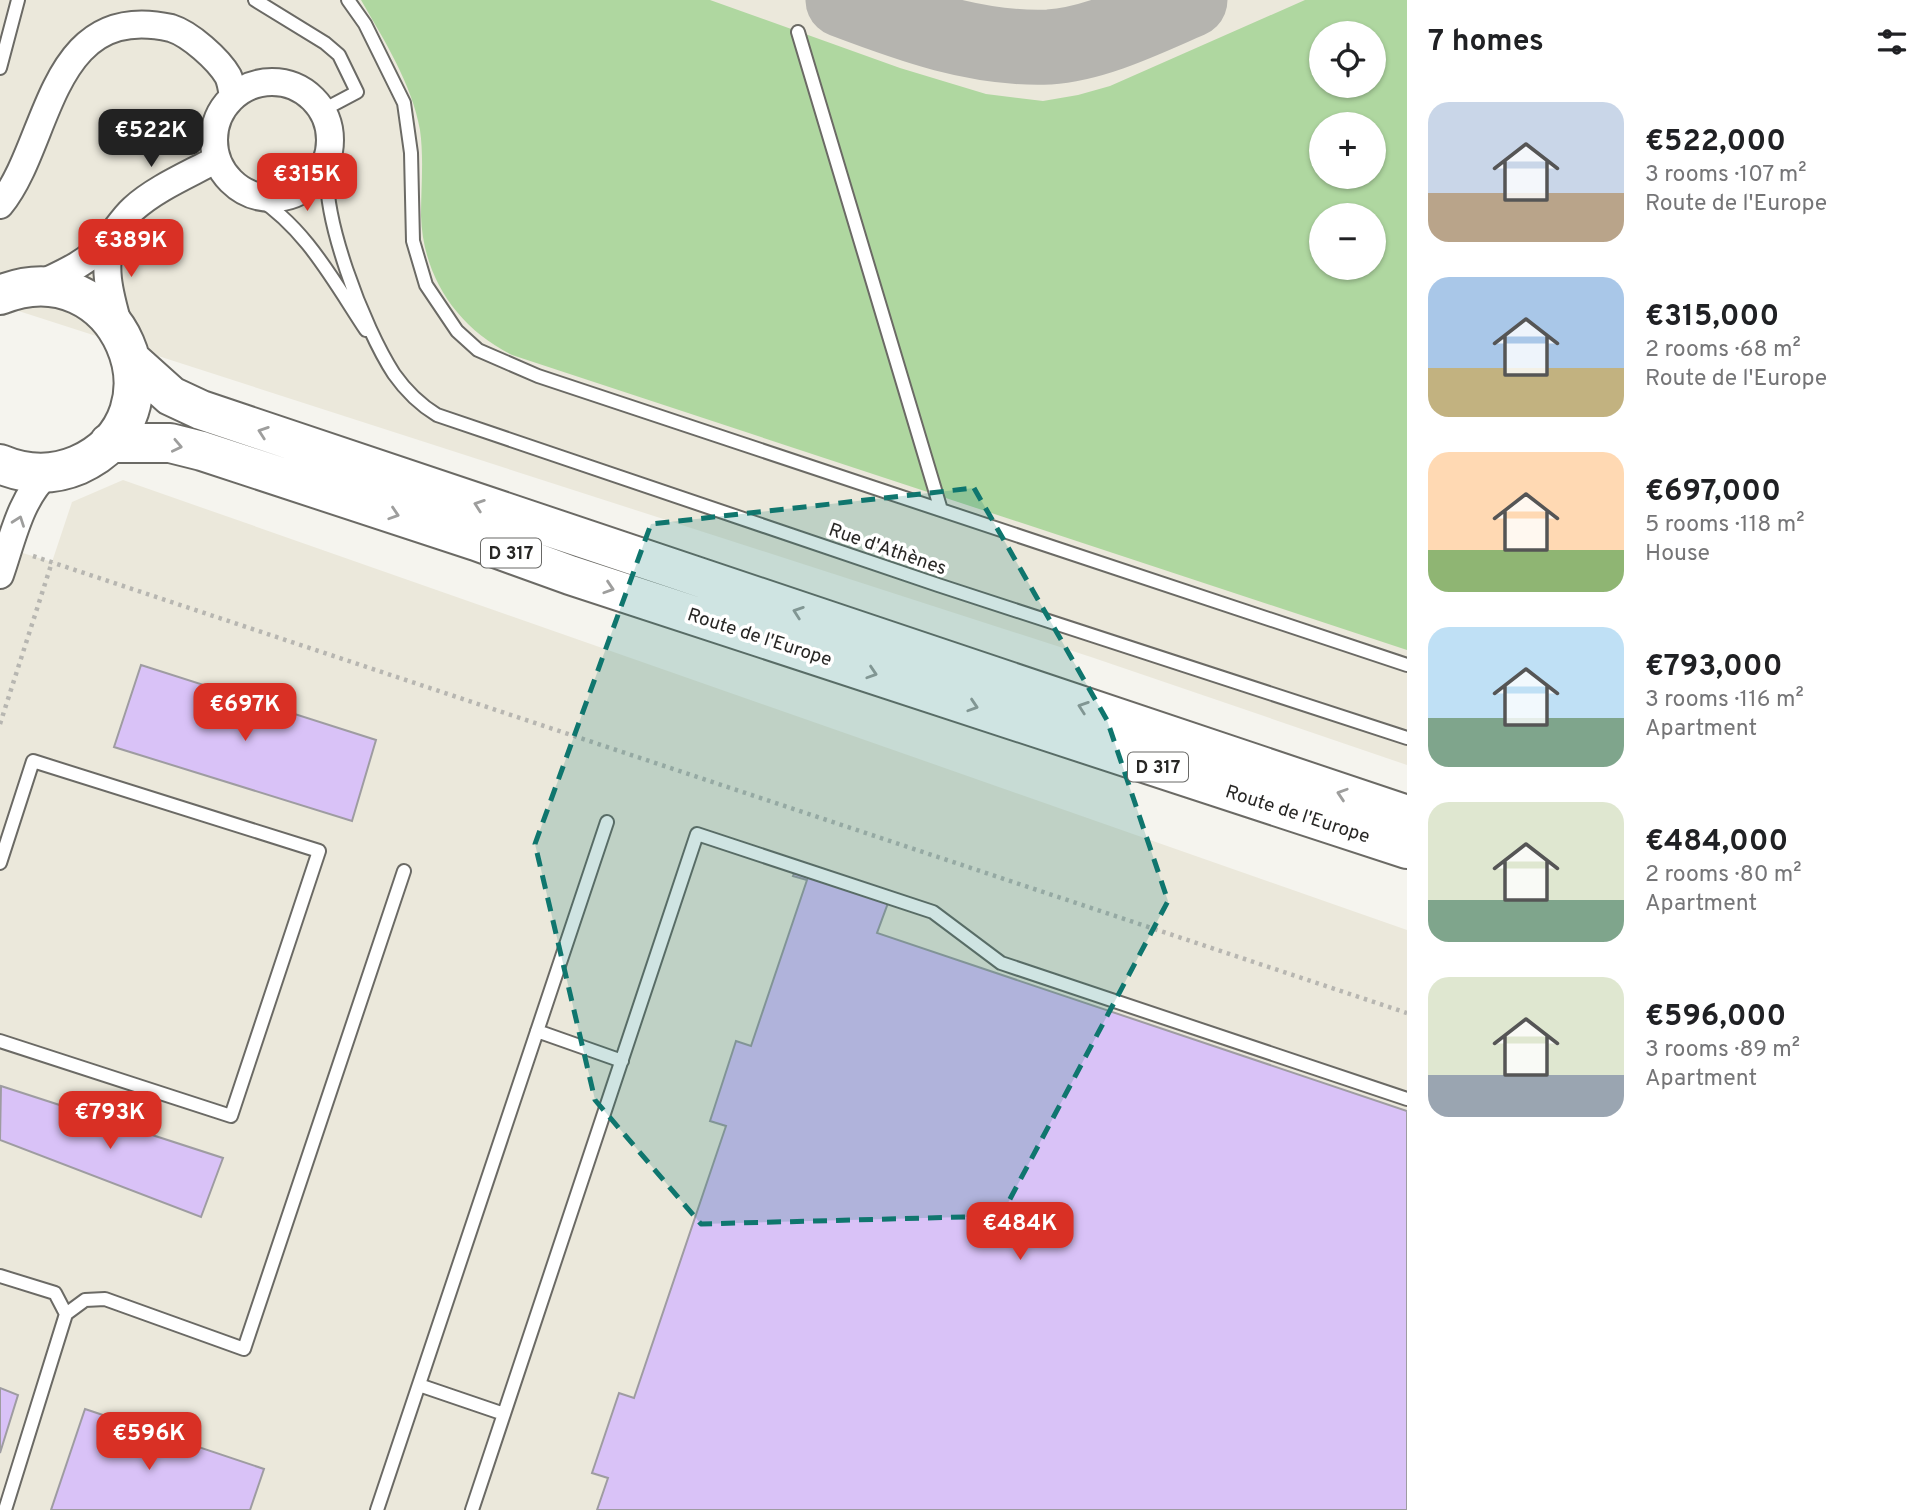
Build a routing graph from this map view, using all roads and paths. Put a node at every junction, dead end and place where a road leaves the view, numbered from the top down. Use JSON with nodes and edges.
{"nodes":[{"id":1,"x":8,"y":0,"type":"edge"},
{"id":2,"x":255,"y":0,"type":"edge"},
{"id":3,"x":348,"y":0,"type":"edge"},
{"id":4,"x":17,"y":6,"type":"edge"},
{"id":5,"x":798,"y":32,"type":"dead end"},
{"id":6,"x":0,"y":68,"type":"edge"},
{"id":7,"x":233,"y":97,"type":"junction"},
{"id":8,"x":323,"y":110,"type":"junction"},
{"id":9,"x":218,"y":159,"type":"junction"},
{"id":10,"x":328,"y":159,"type":"junction"},
{"id":11,"x":253,"y":195,"type":"junction"},
{"id":12,"x":0,"y":205,"type":"edge"},
{"id":13,"x":119,"y":224,"type":"junction"},
{"id":14,"x":36,"y":286,"type":"junction"},
{"id":15,"x":0,"y":295,"type":"edge"},
{"id":16,"x":126,"y":346,"type":"junction"},
{"id":17,"x":383,"y":355,"type":"junction"},
{"id":18,"x":109,"y":443,"type":"junction"},
{"id":19,"x":0,"y":464,"type":"edge"},
{"id":20,"x":48,"y":473,"type":"junction"},
{"id":21,"x":941,"y":510,"type":"junction"},
{"id":22,"x":9,"y":549,"type":"junction"},
{"id":23,"x":52,"y":562,"type":"junction"},
{"id":24,"x":0,"y":575,"type":"edge"},
{"id":25,"x":1407,"y":665,"type":"edge"},
{"id":26,"x":0,"y":724,"type":"edge"},
{"id":27,"x":1407,"y":738,"type":"edge"},
{"id":28,"x":1407,"y":815,"type":"edge"},
{"id":29,"x":607,"y":822,"type":"dead end"},
{"id":30,"x":1407,"y":849,"type":"edge"},
{"id":31,"x":0,"y":863,"type":"edge"},
{"id":32,"x":404,"y":871,"type":"dead end"},
{"id":33,"x":1407,"y":1013,"type":"edge"},
{"id":34,"x":537,"y":1031,"type":"junction"},
{"id":35,"x":0,"y":1041,"type":"edge"},
{"id":36,"x":622,"y":1061,"type":"junction"},
{"id":37,"x":1407,"y":1098,"type":"edge"},
{"id":38,"x":0,"y":1276,"type":"edge"},
{"id":39,"x":66,"y":1314,"type":"junction"},
{"id":40,"x":419,"y":1385,"type":"junction"},
{"id":41,"x":504,"y":1414,"type":"junction"},
{"id":42,"x":5,"y":1510,"type":"edge"},
{"id":43,"x":377,"y":1510,"type":"edge"},
{"id":44,"x":472,"y":1510,"type":"edge"}],
"edges":[{"from":1,"to":4,"type":"lane"},
{"from":2,"to":8,"type":"lane"},
{"from":3,"to":21,"type":"lane"},
{"from":4,"to":6,"type":"lane"},
{"from":5,"to":21,"type":"lane"},
{"from":7,"to":8,"type":"street"},
{"from":7,"to":9,"type":"street"},
{"from":7,"to":12,"type":"street"},
{"from":8,"to":10,"type":"street"},
{"from":9,"to":11,"type":"street"},
{"from":9,"to":13,"type":"street"},
{"from":10,"to":11,"type":"street"},
{"from":10,"to":17,"type":"lane","name":"Rue d'Athènes"},
{"from":11,"to":17,"type":"lane","name":"Rue d'Athènes"},
{"from":13,"to":14,"type":"street"},
{"from":13,"to":16,"type":"street"},
{"from":14,"to":15,"type":"main road"},
{"from":14,"to":16,"type":"main road","name":"Route de l'Europe"},
{"from":16,"to":18,"type":"main road"},
{"from":28,"to":16,"type":"main road","name":"Route de l'Europe","number":"D 317","one_way":true},
{"from":17,"to":27,"type":"lane","name":"Rue d'Athènes"},
{"from":18,"to":20,"type":"main road"},
{"from":18,"to":30,"type":"main road","name":"Route de l'Europe","number":"D 317","one_way":true},
{"from":19,"to":20,"type":"main road"},
{"from":22,"to":20,"type":"street","one_way":true},
{"from":21,"to":25,"type":"lane"},
{"from":22,"to":23,"type":"path"},
{"from":22,"to":24,"type":"street"},
{"from":23,"to":26,"type":"path"},
{"from":23,"to":33,"type":"path"},
{"from":29,"to":34,"type":"lane"},
{"from":31,"to":35,"type":"lane"},
{"from":32,"to":39,"type":"lane"},
{"from":34,"to":36,"type":"lane"},
{"from":34,"to":40,"type":"lane"},
{"from":36,"to":37,"type":"lane"},
{"from":36,"to":41,"type":"lane"},
{"from":38,"to":39,"type":"lane"},
{"from":39,"to":42,"type":"lane"},
{"from":40,"to":41,"type":"lane"},
{"from":40,"to":43,"type":"lane"},
{"from":41,"to":44,"type":"lane"}]}
